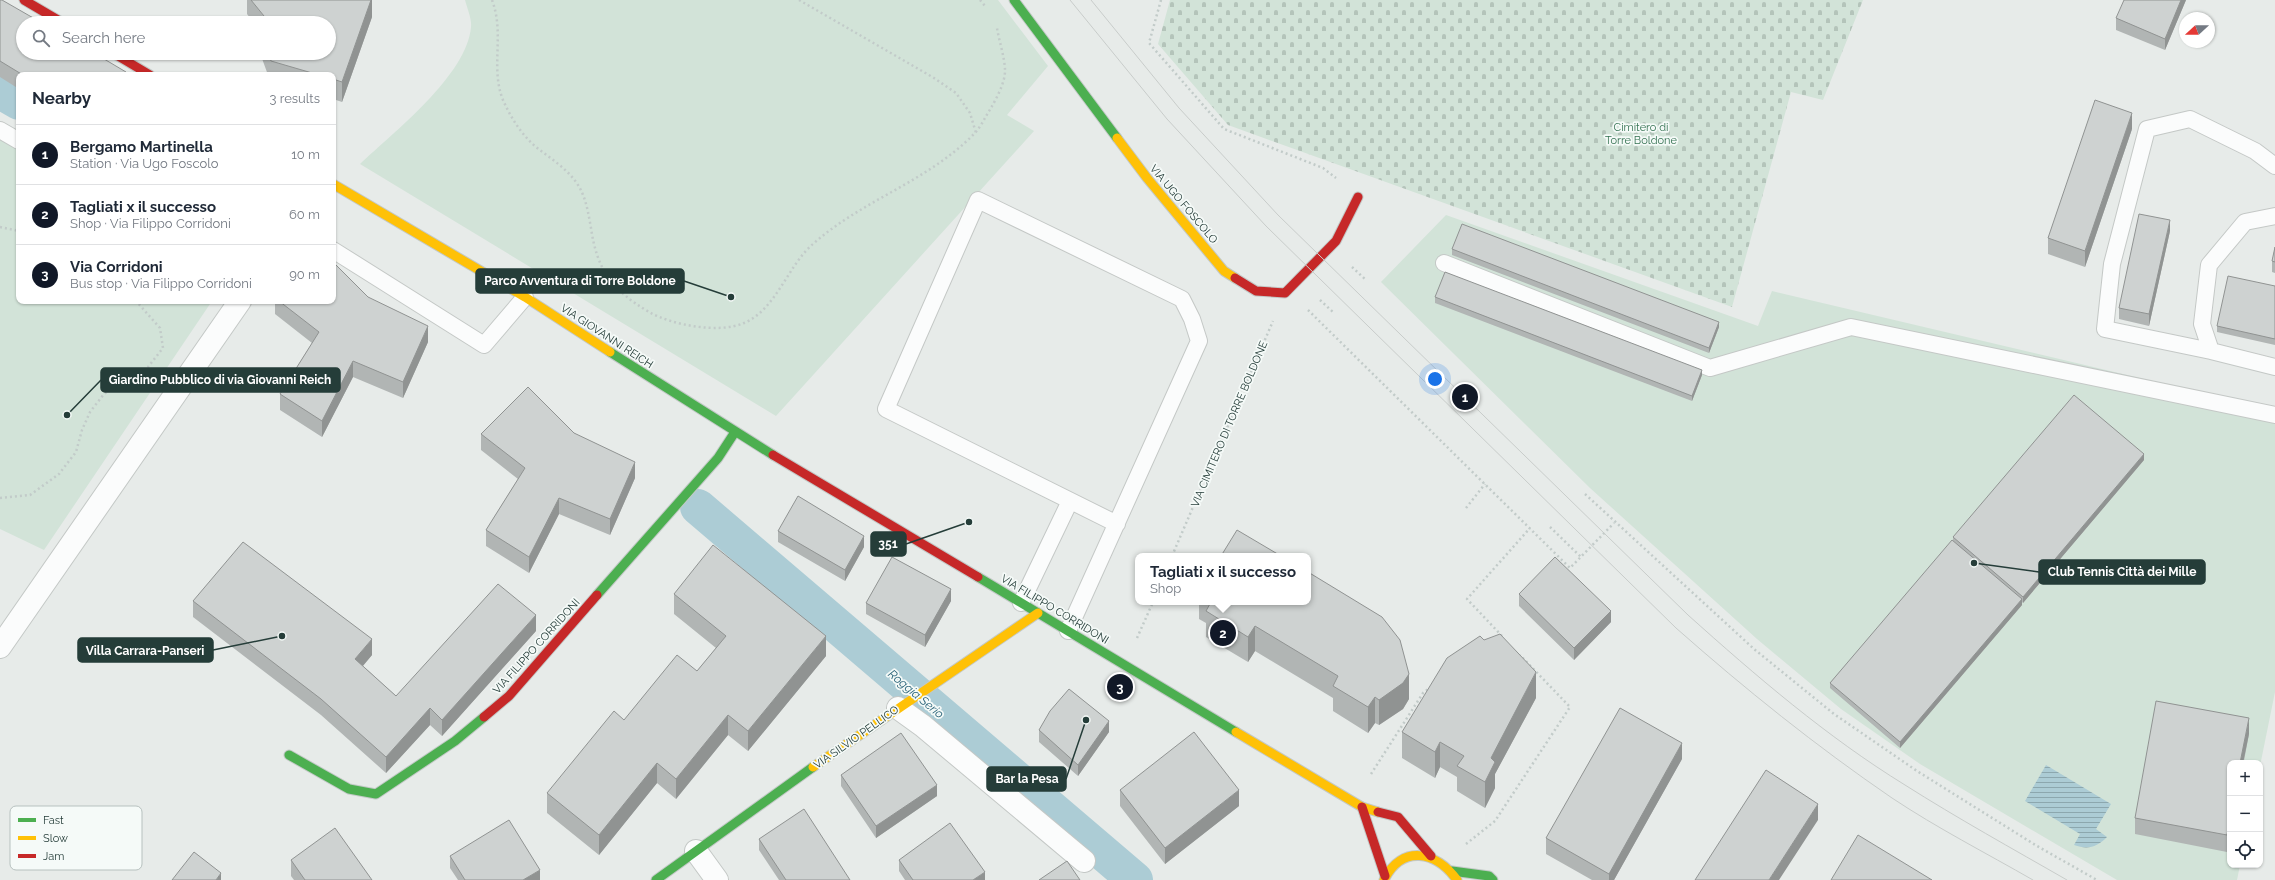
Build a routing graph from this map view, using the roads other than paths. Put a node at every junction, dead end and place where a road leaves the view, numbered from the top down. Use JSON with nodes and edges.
{"nodes":[{"id":1,"x":24,"y":0,"type":"edge"},
{"id":2,"x":1014,"y":0,"type":"edge"},
{"id":3,"x":51,"y":16,"type":"edge"},
{"id":4,"x":125,"y":60,"type":"edge"},
{"id":5,"x":145,"y":72,"type":"edge"},
{"id":6,"x":0,"y":130,"type":"edge"},
{"id":7,"x":16,"y":139,"type":"edge"},
{"id":8,"x":2275,"y":166,"type":"edge"},
{"id":9,"x":336,"y":186,"type":"edge"},
{"id":10,"x":1358,"y":197,"type":"road end"},
{"id":11,"x":2275,"y":216,"type":"edge"},
{"id":12,"x":336,"y":252,"type":"edge"},
{"id":13,"x":1444,"y":263,"type":"dead end"},
{"id":14,"x":525,"y":297,"type":"junction"},
{"id":15,"x":238,"y":304,"type":"edge"},
{"id":16,"x":2211,"y":351,"type":"junction"},
{"id":17,"x":2275,"y":367,"type":"edge"},
{"id":18,"x":2275,"y":415,"type":"edge"},
{"id":19,"x":723,"y":425,"type":"joint"},
{"id":20,"x":735,"y":432,"type":"junction"},
{"id":21,"x":1070,"y":501,"type":"junction"},
{"id":22,"x":1117,"y":524,"type":"junction"},
{"id":23,"x":1021,"y":603,"type":"junction"},
{"id":24,"x":1038,"y":613,"type":"junction"},
{"id":25,"x":1068,"y":631,"type":"junction"},
{"id":26,"x":0,"y":647,"type":"edge"},
{"id":27,"x":898,"y":708,"type":"junction"},
{"id":28,"x":289,"y":755,"type":"dead end"},
{"id":29,"x":1362,"y":807,"type":"junction"},
{"id":30,"x":696,"y":851,"type":"junction"},
{"id":31,"x":1431,"y":856,"type":"junction"},
{"id":32,"x":1084,"y":861,"type":"dead end"},
{"id":33,"x":1452,"y":871,"type":"junction"},
{"id":34,"x":1384,"y":878,"type":"edge"},
{"id":35,"x":656,"y":880,"type":"edge"},
{"id":36,"x":717,"y":880,"type":"edge"},
{"id":37,"x":1457,"y":880,"type":"edge"},
{"id":38,"x":1493,"y":880,"type":"edge"}],
"edges":[{"from":1,"to":3,"type":"street"},
{"from":2,"to":10,"type":"street","name":"VIA UGO FOSCOLO"},
{"from":4,"to":5,"type":"street"},
{"from":6,"to":7,"type":"lane"},
{"from":8,"to":16,"type":"lane"},
{"from":9,"to":14,"type":"street","name":"VIA GIOVANNI REICH"},
{"from":11,"to":16,"type":"lane"},
{"from":12,"to":14,"type":"lane"},
{"from":13,"to":18,"type":"lane"},
{"from":14,"to":19,"type":"street","name":"VIA GIOVANNI REICH"},
{"from":15,"to":26,"type":"street"},
{"from":16,"to":17,"type":"lane"},
{"from":19,"to":20,"type":"street","name":"VIA FILIPPO CORRIDONI"},
{"from":20,"to":23,"type":"street","name":"VIA FILIPPO CORRIDONI"},
{"from":20,"to":28,"type":"street","name":"VIA FILIPPO CORRIDONI"},
{"from":21,"to":22,"type":"lane"},
{"from":21,"to":22,"type":"lane"},
{"from":21,"to":23,"type":"lane"},
{"from":22,"to":25,"type":"lane"},
{"from":23,"to":24,"type":"street","name":"VIA FILIPPO CORRIDONI"},
{"from":24,"to":25,"type":"street","name":"VIA FILIPPO CORRIDONI"},
{"from":24,"to":27,"type":"street","name":"VIA SILVIO PELLICO"},
{"from":25,"to":29,"type":"street","name":"VIA FILIPPO CORRIDONI"},
{"from":27,"to":30,"type":"street","name":"VIA SILVIO PELLICO"},
{"from":27,"to":32,"type":"street"},
{"from":29,"to":31,"type":"street","name":"VIA FILIPPO CORRIDONI"},
{"from":29,"to":34,"type":"street","name":"VIA FILIPPO CORRIDONI"},
{"from":30,"to":35,"type":"street","name":"VIA SILVIO PELLICO"},
{"from":30,"to":36,"type":"street"},
{"from":31,"to":33,"type":"street","name":"VIA FILIPPO CORRIDONI"},
{"from":31,"to":34,"type":"street","name":"VIA FILIPPO CORRIDONI"},
{"from":33,"to":37,"type":"street","name":"VIA FILIPPO CORRIDONI"},
{"from":33,"to":38,"type":"street"}]}
